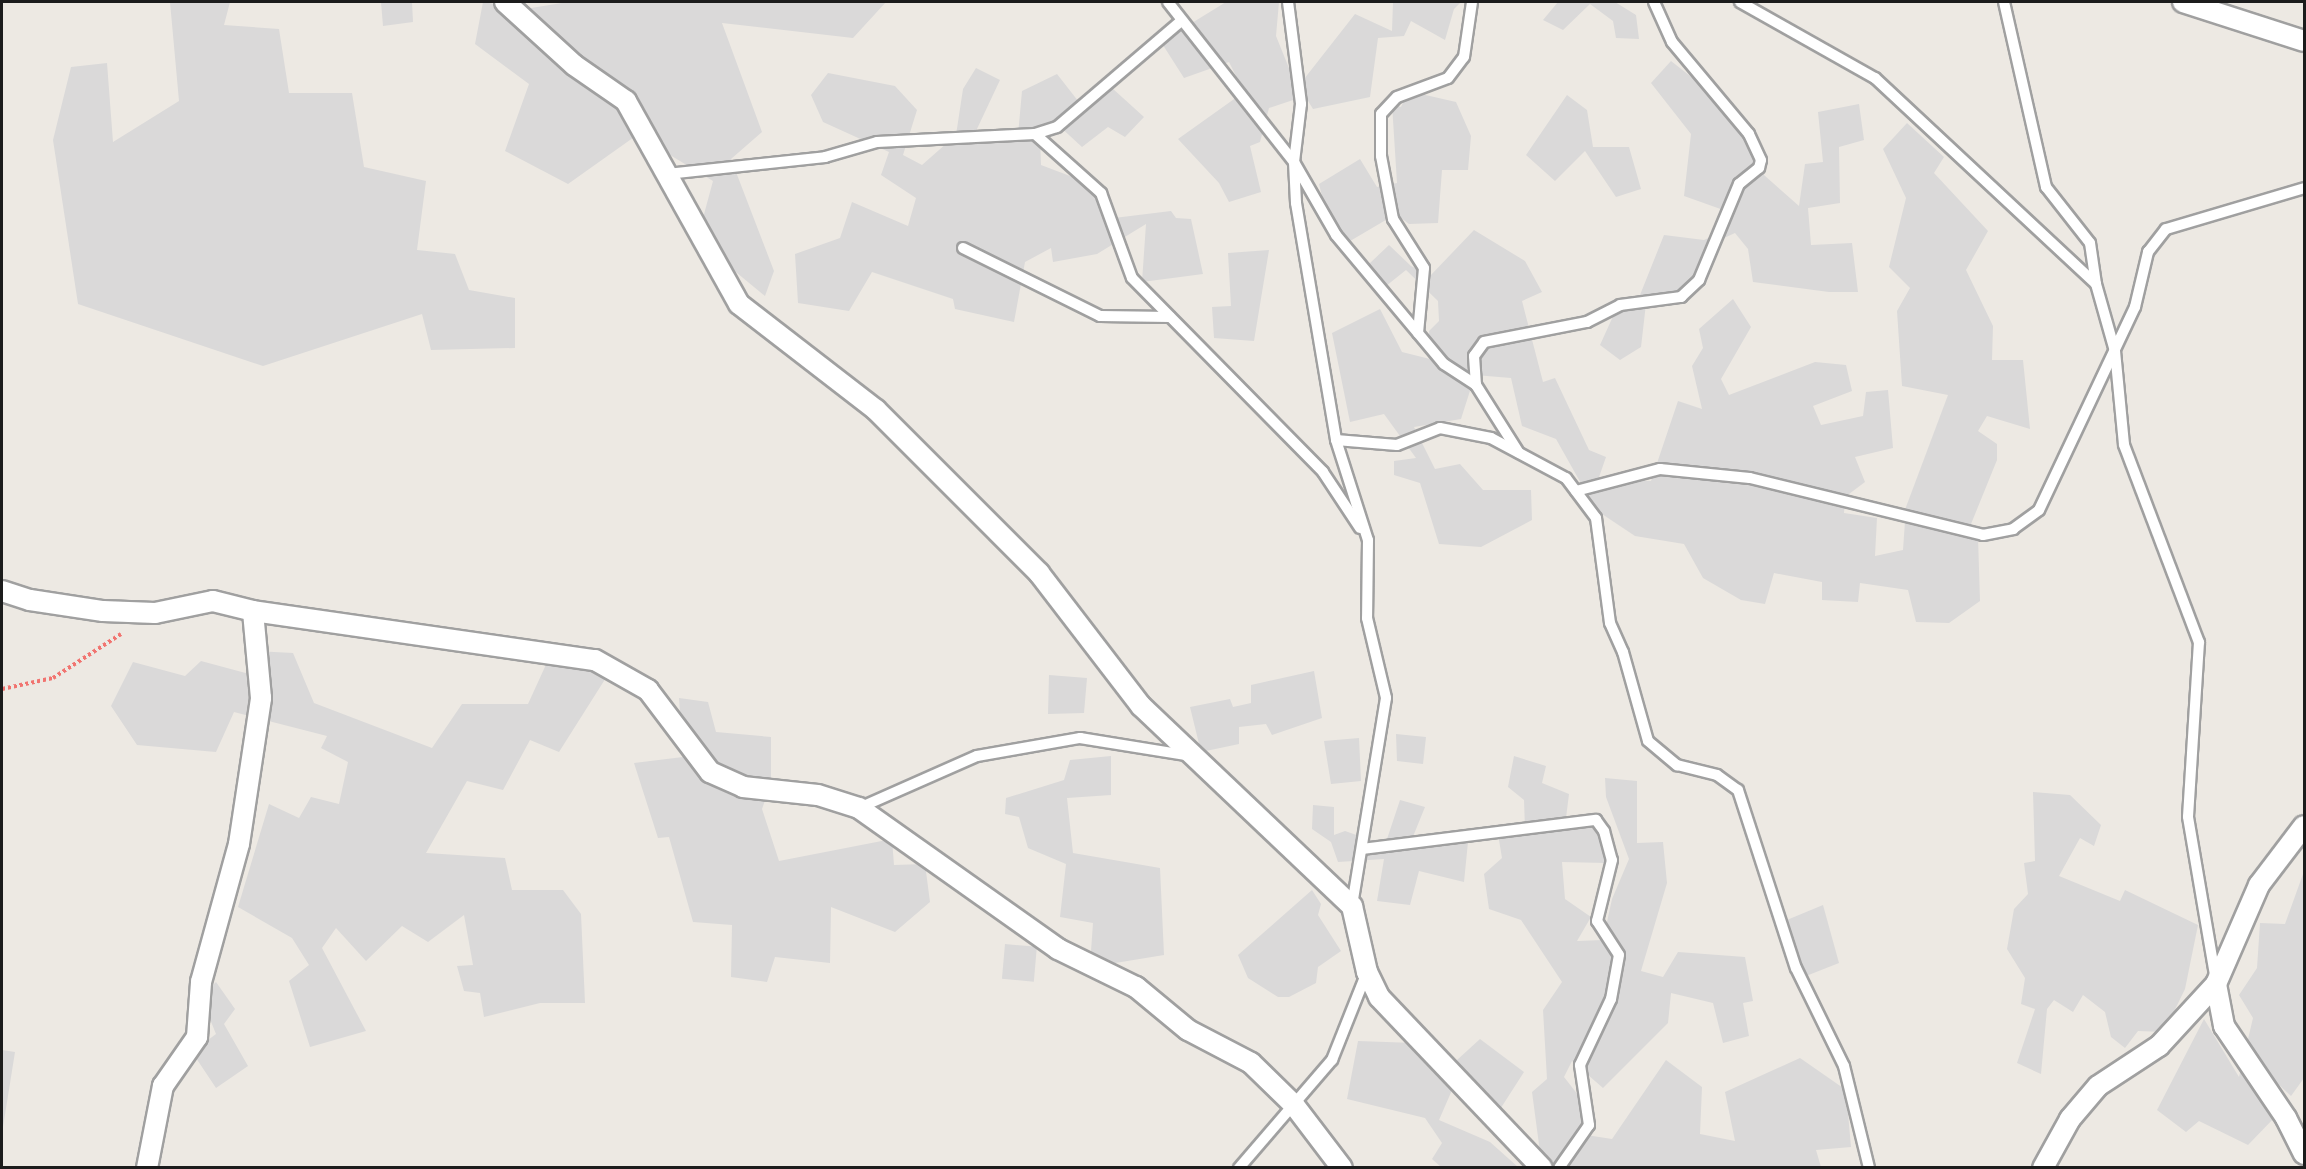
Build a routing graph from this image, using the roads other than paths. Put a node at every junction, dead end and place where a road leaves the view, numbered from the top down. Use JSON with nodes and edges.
{"nodes":[{"id":1,"x":505,"y":2,"type":"edge"},
{"id":2,"x":1168,"y":2,"type":"edge"},
{"id":3,"x":1288,"y":2,"type":"edge"},
{"id":4,"x":1472,"y":2,"type":"edge"},
{"id":5,"x":1654,"y":2,"type":"edge"},
{"id":6,"x":1740,"y":2,"type":"edge"},
{"id":7,"x":2004,"y":2,"type":"edge"},
{"id":8,"x":2183,"y":2,"type":"edge"},
{"id":9,"x":1181,"y":21,"type":"junction"},
{"id":10,"x":2304,"y":41,"type":"edge"},
{"id":11,"x":1035,"y":134,"type":"junction"},
{"id":12,"x":1294,"y":162,"type":"junction"},
{"id":13,"x":667,"y":174,"type":"junction"},
{"id":14,"x":2304,"y":188,"type":"edge"},
{"id":15,"x":963,"y":248,"type":"dead end"},
{"id":16,"x":2096,"y":284,"type":"junction"},
{"id":17,"x":1170,"y":317,"type":"junction"},
{"id":18,"x":1418,"y":333,"type":"junction"},
{"id":19,"x":2115,"y":351,"type":"junction"},
{"id":20,"x":1476,"y":385,"type":"junction"},
{"id":21,"x":1336,"y":440,"type":"junction"},
{"id":22,"x":1520,"y":453,"type":"junction"},
{"id":23,"x":1576,"y":491,"type":"junction"},
{"id":24,"x":1368,"y":540,"type":"junction"},
{"id":25,"x":2,"y":591,"type":"edge"},
{"id":26,"x":253,"y":611,"type":"junction"},
{"id":27,"x":1195,"y":756,"type":"junction"},
{"id":28,"x":860,"y":808,"type":"junction"},
{"id":29,"x":2304,"y":826,"type":"edge"},
{"id":30,"x":2297,"y":844,"type":"edge"},
{"id":31,"x":1362,"y":849,"type":"junction"},
{"id":32,"x":1352,"y":906,"type":"junction"},
{"id":33,"x":1367,"y":972,"type":"junction"},
{"id":34,"x":2216,"y":984,"type":"junction"},
{"id":35,"x":1294,"y":1105,"type":"junction"},
{"id":36,"x":2304,"y":1154,"type":"edge"},
{"id":37,"x":147,"y":1167,"type":"edge"},
{"id":38,"x":1239,"y":1167,"type":"edge"},
{"id":39,"x":1342,"y":1167,"type":"edge"},
{"id":40,"x":1542,"y":1167,"type":"edge"},
{"id":41,"x":1559,"y":1167,"type":"edge"},
{"id":42,"x":1869,"y":1167,"type":"edge"},
{"id":43,"x":2043,"y":1167,"type":"edge"}],
"edges":[{"from":1,"to":13,"type":"street"},
{"from":2,"to":9,"type":"lane"},
{"from":3,"to":12,"type":"lane"},
{"from":4,"to":18,"type":"lane"},
{"from":5,"to":20,"type":"lane"},
{"from":6,"to":16,"type":"lane"},
{"from":7,"to":16,"type":"lane"},
{"from":8,"to":10,"type":"street"},
{"from":9,"to":11,"type":"lane"},
{"from":9,"to":12,"type":"lane"},
{"from":11,"to":13,"type":"lane"},
{"from":11,"to":17,"type":"lane"},
{"from":12,"to":18,"type":"lane"},
{"from":12,"to":21,"type":"lane"},
{"from":13,"to":27,"type":"street"},
{"from":14,"to":19,"type":"lane"},
{"from":15,"to":17,"type":"lane"},
{"from":16,"to":19,"type":"lane"},
{"from":17,"to":24,"type":"lane"},
{"from":18,"to":20,"type":"lane"},
{"from":19,"to":23,"type":"lane"},
{"from":19,"to":34,"type":"lane"},
{"from":20,"to":22,"type":"lane"},
{"from":21,"to":22,"type":"lane"},
{"from":21,"to":24,"type":"lane"},
{"from":22,"to":23,"type":"lane"},
{"from":23,"to":42,"type":"lane"},
{"from":24,"to":31,"type":"lane"},
{"from":25,"to":26,"type":"street"},
{"from":26,"to":28,"type":"street"},
{"from":26,"to":37,"type":"street"},
{"from":27,"to":28,"type":"lane"},
{"from":27,"to":32,"type":"street"},
{"from":28,"to":35,"type":"street"},
{"from":29,"to":30,"type":"street"},
{"from":30,"to":34,"type":"street"},
{"from":31,"to":32,"type":"lane"},
{"from":31,"to":41,"type":"lane"},
{"from":32,"to":33,"type":"street"},
{"from":33,"to":35,"type":"lane"},
{"from":33,"to":40,"type":"street"},
{"from":34,"to":36,"type":"street"},
{"from":34,"to":43,"type":"street"},
{"from":35,"to":38,"type":"lane"},
{"from":35,"to":39,"type":"street"}]}
